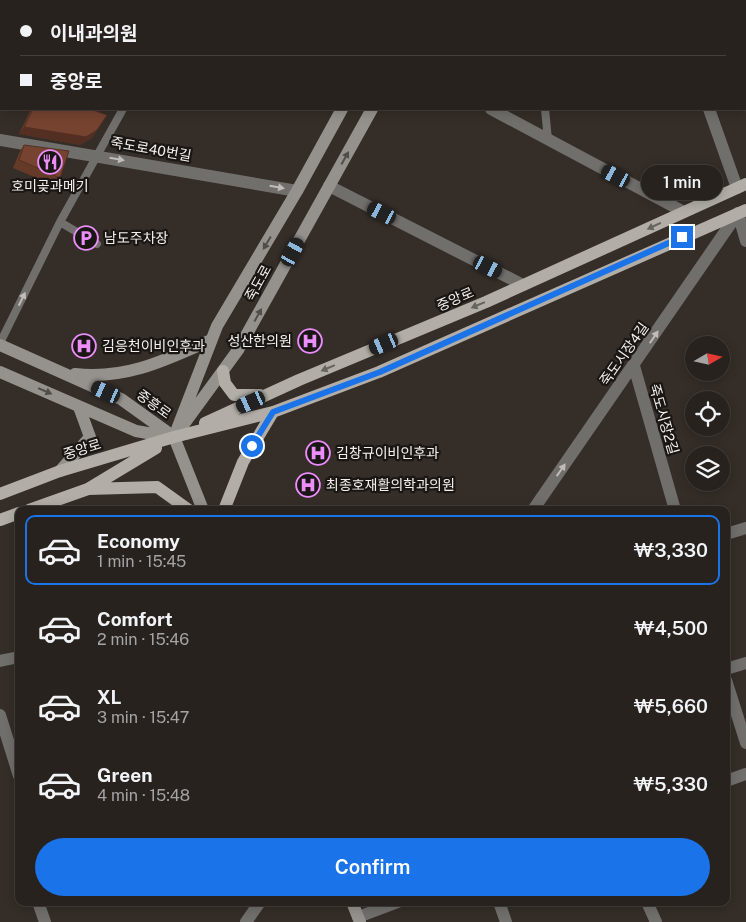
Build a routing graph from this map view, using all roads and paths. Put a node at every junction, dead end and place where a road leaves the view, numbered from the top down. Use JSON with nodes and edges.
{"nodes":[{"id":1,"x":122,"y":110,"type":"edge"},
{"id":2,"x":341,"y":110,"type":"edge"},
{"id":3,"x":371,"y":110,"type":"edge"},
{"id":4,"x":493,"y":110,"type":"edge"},
{"id":5,"x":545,"y":110,"type":"edge"},
{"id":6,"x":709,"y":110,"type":"edge"},
{"id":7,"x":0,"y":140,"type":"edge"},
{"id":8,"x":548,"y":140,"type":"junction"},
{"id":9,"x":98,"y":155,"type":"junction"},
{"id":10,"x":329,"y":186,"type":"junction"},
{"id":11,"x":741,"y":186,"type":"edge"},
{"id":12,"x":297,"y":191,"type":"junction"},
{"id":13,"x":742,"y":211,"type":"edge"},
{"id":14,"x":684,"y":212,"type":"junction"},
{"id":15,"x":60,"y":222,"type":"junction"},
{"id":16,"x":746,"y":241,"type":"edge"},
{"id":17,"x":97,"y":244,"type":"dead end"},
{"id":18,"x":523,"y":286,"type":"junction"},
{"id":19,"x":211,"y":340,"type":"junction"},
{"id":20,"x":0,"y":344,"type":"edge"},
{"id":21,"x":634,"y":366,"type":"junction"},
{"id":22,"x":223,"y":371,"type":"junction"},
{"id":23,"x":0,"y":372,"type":"edge"},
{"id":24,"x":63,"y":373,"type":"junction"},
{"id":25,"x":266,"y":395,"type":"junction"},
{"id":26,"x":79,"y":407,"type":"junction"},
{"id":27,"x":273,"y":412,"type":"junction"},
{"id":28,"x":174,"y":437,"type":"junction"},
{"id":29,"x":60,"y":471,"type":"junction"},
{"id":30,"x":88,"y":489,"type":"junction"},
{"id":31,"x":0,"y":494,"type":"edge"},
{"id":32,"x":40,"y":506,"type":"edge"},
{"id":33,"x":184,"y":506,"type":"edge"},
{"id":34,"x":201,"y":506,"type":"edge"},
{"id":35,"x":226,"y":506,"type":"edge"},
{"id":36,"x":536,"y":506,"type":"edge"},
{"id":37,"x":673,"y":506,"type":"edge"},
{"id":38,"x":15,"y":514,"type":"edge"},
{"id":39,"x":0,"y":520,"type":"edge"},
{"id":40,"x":746,"y":528,"type":"edge"},
{"id":41,"x":730,"y":533,"type":"edge"},
{"id":42,"x":15,"y":658,"type":"edge"},
{"id":43,"x":0,"y":661,"type":"edge"},
{"id":44,"x":746,"y":663,"type":"edge"},
{"id":45,"x":730,"y":668,"type":"edge"},
{"id":46,"x":730,"y":693,"type":"edge"},
{"id":47,"x":0,"y":715,"type":"edge"},
{"id":48,"x":746,"y":743,"type":"edge"},
{"id":49,"x":15,"y":763,"type":"edge"},
{"id":50,"x":746,"y":774,"type":"edge"},
{"id":51,"x":730,"y":780,"type":"edge"},
{"id":52,"x":39,"y":906,"type":"edge"},
{"id":53,"x":257,"y":906,"type":"edge"},
{"id":54,"x":354,"y":906,"type":"edge"},
{"id":55,"x":389,"y":906,"type":"edge"},
{"id":56,"x":500,"y":906,"type":"edge"},
{"id":57,"x":649,"y":906,"type":"edge"},
{"id":58,"x":359,"y":920,"type":"edge"},
{"id":59,"x":45,"y":922,"type":"edge"},
{"id":60,"x":246,"y":922,"type":"edge"},
{"id":61,"x":506,"y":922,"type":"edge"},
{"id":62,"x":656,"y":922,"type":"edge"}],
"edges":[{"from":1,"to":9,"type":"lane"},
{"from":2,"to":12,"type":"main road","name":"죽도로"},
{"from":10,"to":3,"type":"main road","name":"죽도로","one_way":true},
{"from":4,"to":8,"type":"street"},
{"from":5,"to":8,"type":"lane"},
{"from":6,"to":11,"type":"street"},
{"from":7,"to":9,"type":"street","name":"죽도로40번길"},
{"from":8,"to":14,"type":"street"},
{"from":9,"to":12,"type":"street","name":"죽도로40번길","one_way":true},
{"from":9,"to":15,"type":"lane"},
{"from":10,"to":18,"type":"street"},
{"from":22,"to":10,"type":"main road","name":"죽도로","one_way":true},
{"from":11,"to":14,"type":"main road","name":"중앙로"},
{"from":12,"to":19,"type":"main road","name":"죽도로","one_way":true},
{"from":13,"to":16,"type":"street"},
{"from":21,"to":13,"type":"street","name":"죽도시장4길","one_way":true},
{"from":13,"to":27,"type":"main road","name":"중앙로"},
{"from":14,"to":18,"type":"main road","name":"중앙로","one_way":true},
{"from":15,"to":17,"type":"lane"},
{"from":20,"to":15,"type":"lane","one_way":true},
{"from":18,"to":25,"type":"main road","name":"중앙로","one_way":true},
{"from":19,"to":24,"type":"main road"},
{"from":19,"to":28,"type":"main road","name":"죽도로"},
{"from":20,"to":24,"type":"main road","name":"중흥로"},
{"from":36,"to":21,"type":"street","name":"죽도시장4길","one_way":true},
{"from":21,"to":37,"type":"street","name":"죽도시장2길"},
{"from":22,"to":25,"type":"main road"},
{"from":22,"to":28,"type":"main road","name":"죽도로"},
{"from":23,"to":26,"type":"main road","name":"중흥로","one_way":true},
{"from":24,"to":28,"type":"main road","name":"중흥로"},
{"from":25,"to":28,"type":"main road","name":"중앙로"},
{"from":26,"to":28,"type":"main road","name":"중흥로"},
{"from":26,"to":29,"type":"main road"},
{"from":27,"to":28,"type":"main road","name":"중앙로"},
{"from":27,"to":35,"type":"main road"},
{"from":28,"to":29,"type":"main road","name":"중앙로"},
{"from":28,"to":30,"type":"main road","name":"중앙로"},
{"from":28,"to":34,"type":"main road"},
{"from":29,"to":31,"type":"main road","name":"중앙로"},
{"from":30,"to":32,"type":"main road","name":"중앙로"},
{"from":30,"to":33,"type":"main road"},
{"from":38,"to":39,"type":"main road"},
{"from":40,"to":41,"type":"street"},
{"from":42,"to":43,"type":"street"},
{"from":44,"to":45,"type":"street"},
{"from":46,"to":48,"type":"street"},
{"from":47,"to":49,"type":"street"},
{"from":50,"to":51,"type":"street"},
{"from":52,"to":59,"type":"street"},
{"from":53,"to":60,"type":"street"},
{"from":54,"to":58,"type":"main road"},
{"from":55,"to":58,"type":"street"},
{"from":56,"to":61,"type":"street"},
{"from":57,"to":62,"type":"street"}]}
